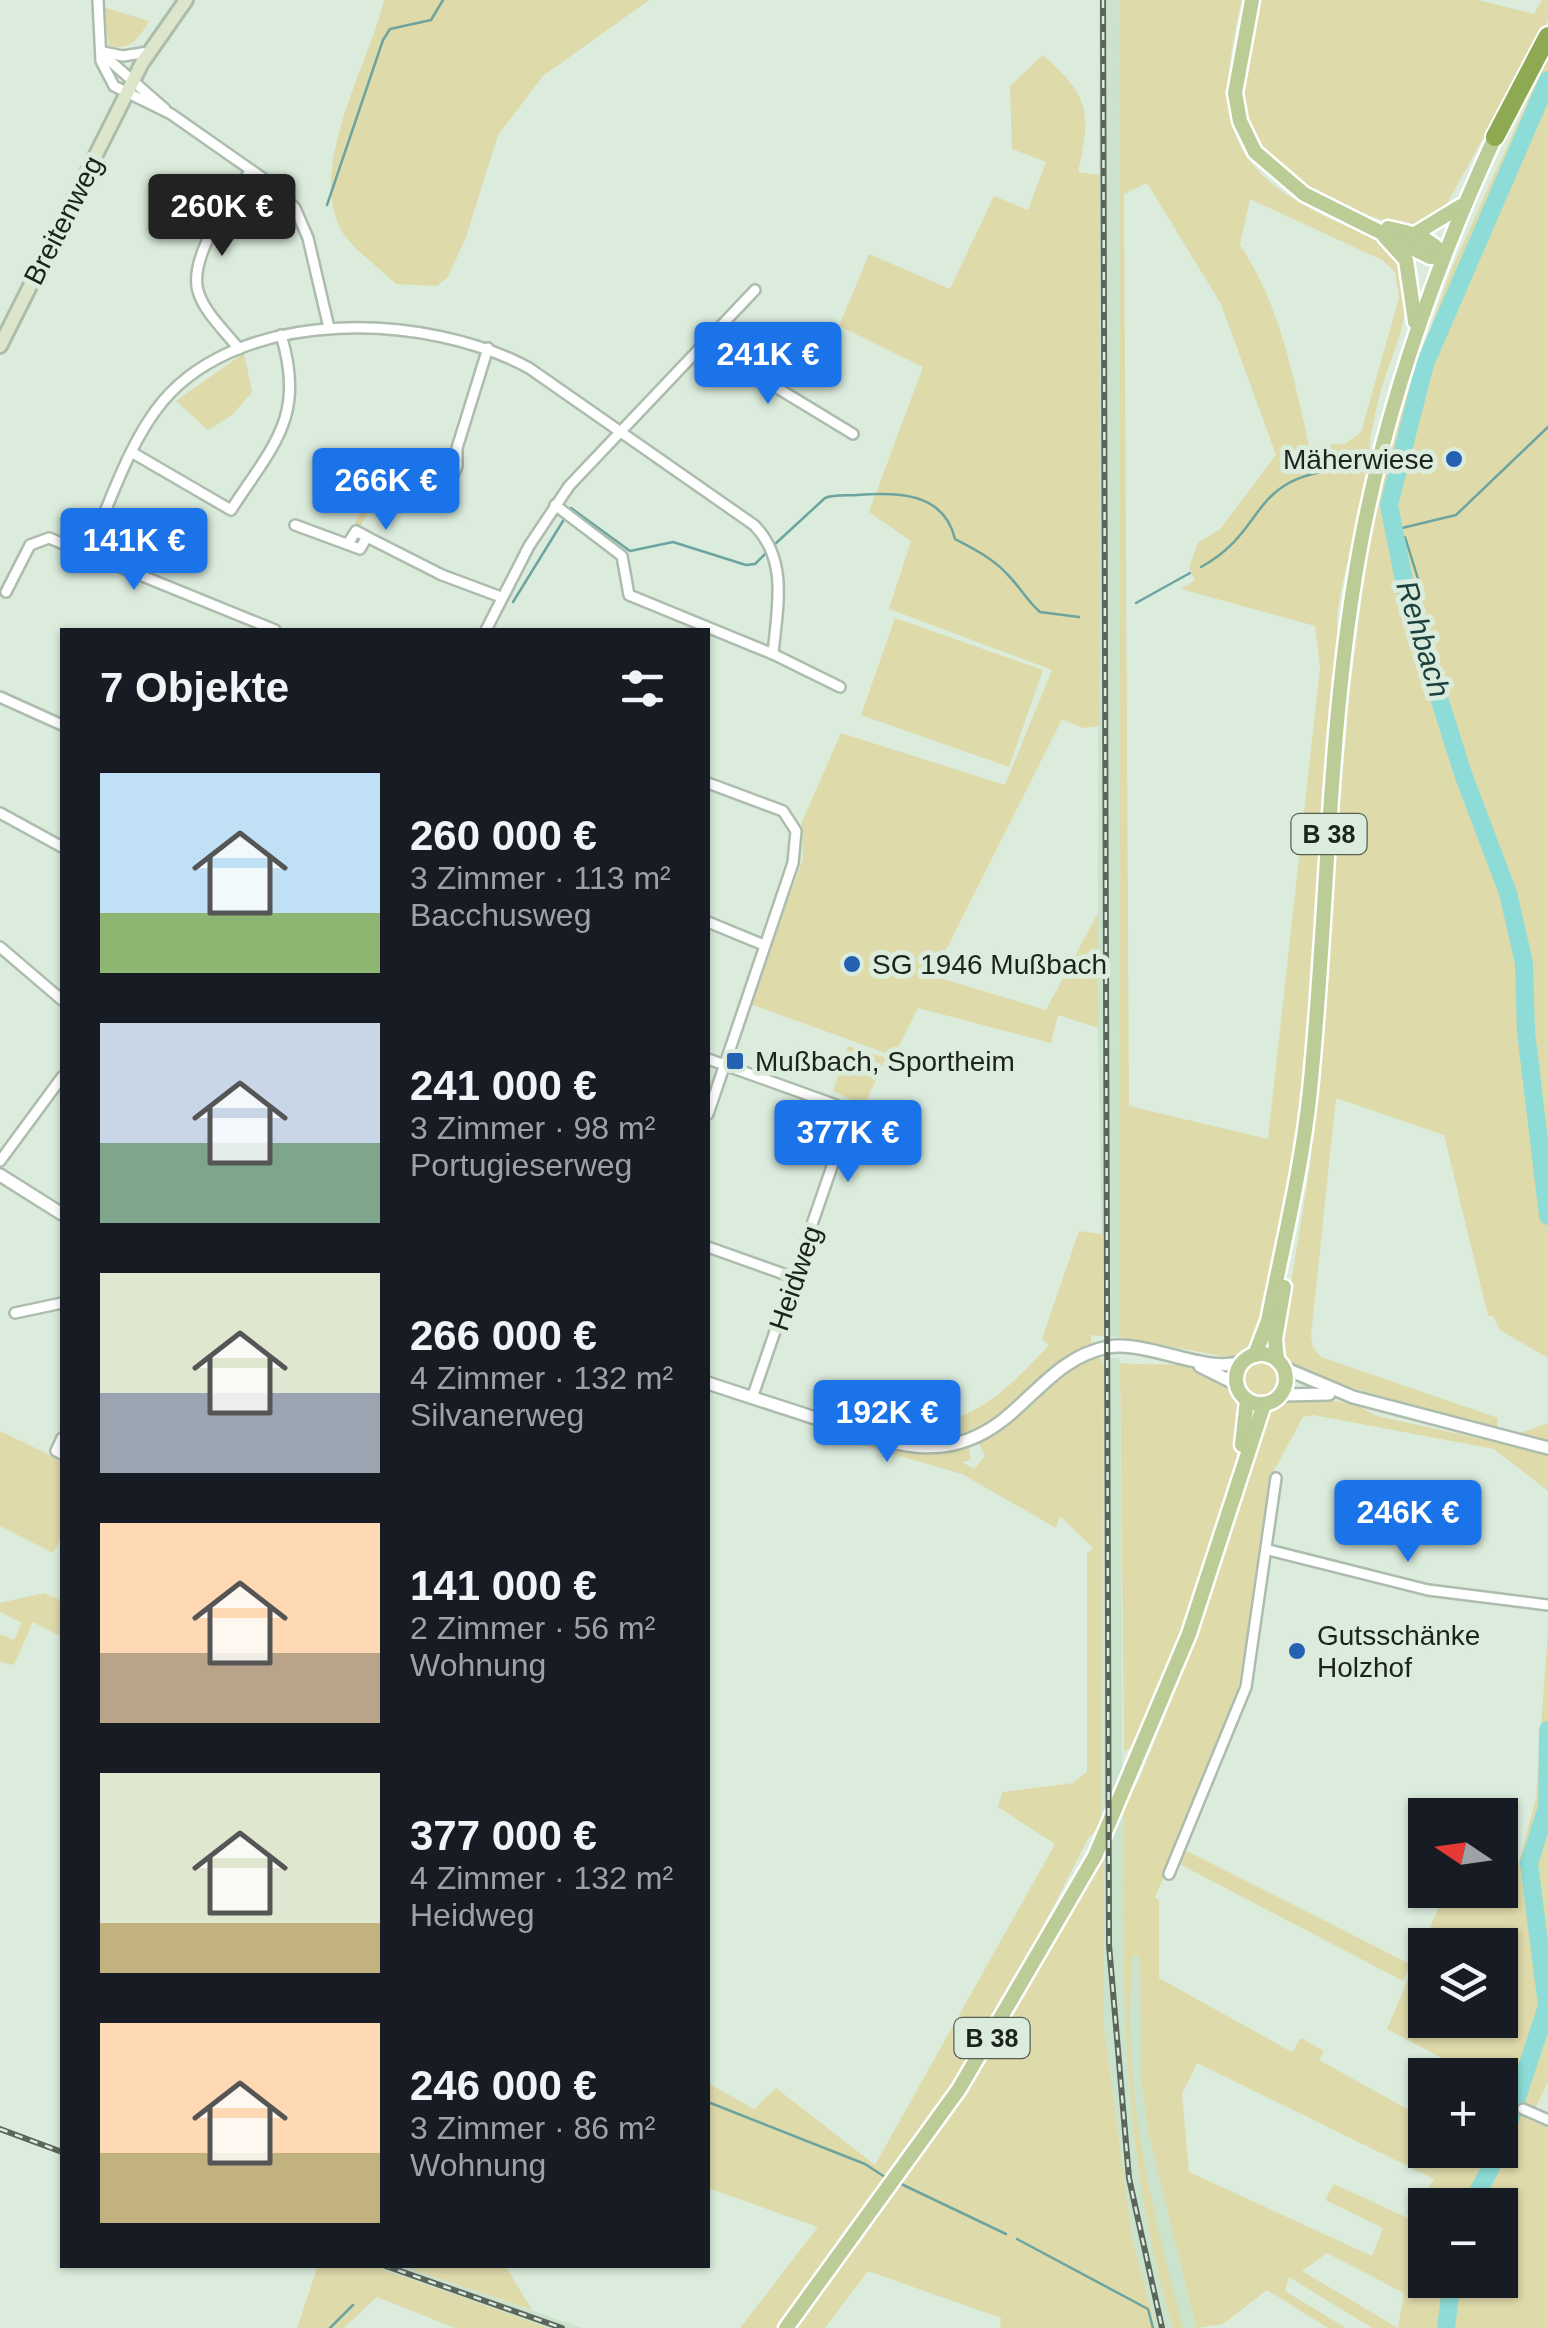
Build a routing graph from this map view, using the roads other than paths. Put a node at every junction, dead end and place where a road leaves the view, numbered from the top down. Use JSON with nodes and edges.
{"nodes":[{"id":1,"x":98,"y":0,"type":"edge"},
{"id":2,"x":186,"y":0,"type":"edge"},
{"id":3,"x":1252,"y":0,"type":"edge"},
{"id":4,"x":1548,"y":36,"type":"edge"},
{"id":5,"x":100,"y":52,"type":"junction"},
{"id":6,"x":148,"y":52,"type":"junction"},
{"id":7,"x":133,"y":80,"type":"junction"},
{"id":8,"x":126,"y":94,"type":"junction"},
{"id":9,"x":170,"y":114,"type":"junction"},
{"id":10,"x":1495,"y":137,"type":"joint"},
{"id":11,"x":251,"y":170,"type":"junction"},
{"id":12,"x":1464,"y":204,"type":"junction"},
{"id":13,"x":1374,"y":226,"type":"junction"},
{"id":14,"x":1415,"y":234,"type":"junction"},
{"id":15,"x":1442,"y":256,"type":"junction"},
{"id":16,"x":755,"y":290,"type":"dead end"},
{"id":17,"x":329,"y":328,"type":"junction"},
{"id":18,"x":1416,"y":330,"type":"junction"},
{"id":19,"x":281,"y":335,"type":"junction"},
{"id":20,"x":706,"y":344,"type":"junction"},
{"id":21,"x":0,"y":346,"type":"edge"},
{"id":22,"x":239,"y":348,"type":"junction"},
{"id":23,"x":488,"y":348,"type":"junction"},
{"id":24,"x":620,"y":429,"type":"junction"},
{"id":25,"x":852,"y":434,"type":"dead end"},
{"id":26,"x":133,"y":453,"type":"junction"},
{"id":27,"x":442,"y":499,"type":"dead end"},
{"id":28,"x":555,"y":505,"type":"junction"},
{"id":29,"x":294,"y":525,"type":"dead end"},
{"id":30,"x":88,"y":552,"type":"junction"},
{"id":31,"x":6,"y":592,"type":"dead end"},
{"id":32,"x":501,"y":597,"type":"junction"},
{"id":33,"x":244,"y":619,"type":"junction"},
{"id":34,"x":241,"y":628,"type":"edge"},
{"id":35,"x":269,"y":628,"type":"edge"},
{"id":36,"x":487,"y":628,"type":"edge"},
{"id":37,"x":710,"y":628,"type":"edge"},
{"id":38,"x":710,"y":628,"type":"edge"},
{"id":39,"x":773,"y":654,"type":"junction"},
{"id":40,"x":840,"y":687,"type":"dead end"},
{"id":41,"x":0,"y":697,"type":"edge"},
{"id":42,"x":60,"y":724,"type":"edge"},
{"id":43,"x":710,"y":785,"type":"edge"},
{"id":44,"x":0,"y":813,"type":"edge"},
{"id":45,"x":60,"y":846,"type":"edge"},
{"id":46,"x":710,"y":923,"type":"edge"},
{"id":47,"x":764,"y":944,"type":"junction"},
{"id":48,"x":0,"y":947,"type":"edge"},
{"id":49,"x":60,"y":998,"type":"edge"},
{"id":50,"x":710,"y":1059,"type":"edge"},
{"id":51,"x":722,"y":1064,"type":"junction"},
{"id":52,"x":60,"y":1080,"type":"edge"},
{"id":53,"x":710,"y":1107,"type":"edge"},
{"id":54,"x":1304,"y":1138,"type":"junction"},
{"id":55,"x":0,"y":1160,"type":"edge"},
{"id":56,"x":0,"y":1175,"type":"edge"},
{"id":57,"x":60,"y":1213,"type":"edge"},
{"id":58,"x":710,"y":1248,"type":"edge"},
{"id":59,"x":795,"y":1278,"type":"junction"},
{"id":60,"x":60,"y":1303,"type":"edge"},
{"id":61,"x":15,"y":1314,"type":"dead end"},
{"id":62,"x":1163,"y":1353,"type":"junction"},
{"id":63,"x":1249,"y":1358,"type":"junction"},
{"id":64,"x":1280,"y":1364,"type":"junction"},
{"id":65,"x":710,"y":1384,"type":"edge"},
{"id":66,"x":1236,"y":1384,"type":"junction"},
{"id":67,"x":1281,"y":1394,"type":"junction"},
{"id":68,"x":752,"y":1398,"type":"junction"},
{"id":69,"x":1353,"y":1398,"type":"junction"},
{"id":70,"x":1247,"y":1400,"type":"junction"},
{"id":71,"x":1264,"y":1404,"type":"junction"},
{"id":72,"x":1548,"y":1448,"type":"edge"},
{"id":73,"x":1276,"y":1478,"type":"dead end"},
{"id":74,"x":1235,"y":1486,"type":"junction"},
{"id":75,"x":1269,"y":1550,"type":"junction"},
{"id":76,"x":1548,"y":1605,"type":"edge"},
{"id":77,"x":1169,"y":1874,"type":"dead end"},
{"id":78,"x":1523,"y":2109,"type":"dead end"},
{"id":79,"x":1548,"y":2120,"type":"edge"},
{"id":80,"x":786,"y":2328,"type":"edge"}],
"edges":[{"from":1,"to":5,"type":"street"},
{"from":2,"to":6,"type":"main road","name":"Breitenweg"},
{"from":3,"to":13,"type":"main road","number":"B 38"},
{"from":4,"to":10,"type":"highway","number":"B 38"},
{"from":5,"to":6,"type":"street"},
{"from":5,"to":7,"type":"street"},
{"from":5,"to":8,"type":"street"},
{"from":6,"to":7,"type":"main road","name":"Breitenweg"},
{"from":7,"to":8,"type":"main road","name":"Breitenweg"},
{"from":7,"to":9,"type":"street"},
{"from":8,"to":9,"type":"street"},
{"from":8,"to":21,"type":"main road","name":"Breitenweg"},
{"from":9,"to":11,"type":"street"},
{"from":10,"to":12,"type":"main road","number":"B 38"},
{"from":11,"to":17,"type":"street"},
{"from":11,"to":22,"type":"street"},
{"from":12,"to":14,"type":"main road"},
{"from":12,"to":15,"type":"main road","number":"B 38"},
{"from":13,"to":14,"type":"main road","number":"B 38"},
{"from":13,"to":15,"type":"main road","number":"B 38"},
{"from":13,"to":18,"type":"main road","number":"B 38"},
{"from":14,"to":15,"type":"main road","number":"B 38"},
{"from":15,"to":18,"type":"main road","number":"B 38"},
{"from":16,"to":20,"type":"street"},
{"from":17,"to":19,"type":"street"},
{"from":17,"to":23,"type":"street"},
{"from":18,"to":54,"type":"main road","number":"B 38"},
{"from":19,"to":22,"type":"street"},
{"from":19,"to":26,"type":"street"},
{"from":20,"to":24,"type":"street"},
{"from":20,"to":25,"type":"street"},
{"from":22,"to":26,"type":"street"},
{"from":23,"to":24,"type":"street"},
{"from":23,"to":27,"type":"street"},
{"from":24,"to":28,"type":"street"},
{"from":24,"to":39,"type":"street"},
{"from":26,"to":30,"type":"street"},
{"from":28,"to":32,"type":"street"},
{"from":28,"to":37,"type":"street"},
{"from":29,"to":32,"type":"street"},
{"from":30,"to":31,"type":"street"},
{"from":30,"to":33,"type":"street"},
{"from":32,"to":36,"type":"street"},
{"from":33,"to":34,"type":"street"},
{"from":33,"to":35,"type":"street"},
{"from":38,"to":39,"type":"street"},
{"from":39,"to":40,"type":"street"},
{"from":41,"to":42,"type":"street"},
{"from":43,"to":47,"type":"street"},
{"from":44,"to":45,"type":"street"},
{"from":46,"to":47,"type":"street"},
{"from":47,"to":51,"type":"street"},
{"from":48,"to":49,"type":"street"},
{"from":50,"to":51,"type":"street"},
{"from":51,"to":53,"type":"street"},
{"from":51,"to":59,"type":"street","name":"Heidweg"},
{"from":52,"to":55,"type":"street"},
{"from":54,"to":63,"type":"main road","number":"B 38"},
{"from":54,"to":64,"type":"main road","number":"B 38"},
{"from":56,"to":57,"type":"street"},
{"from":58,"to":59,"type":"street"},
{"from":59,"to":68,"type":"street","name":"Heidweg"},
{"from":60,"to":61,"type":"street"},
{"from":62,"to":63,"type":"street"},
{"from":62,"to":66,"type":"street"},
{"from":62,"to":68,"type":"street"},
{"from":63,"to":64,"type":"main road"},
{"from":63,"to":66,"type":"main road"},
{"from":64,"to":67,"type":"main road"},
{"from":64,"to":69,"type":"street"},
{"from":65,"to":68,"type":"street"},
{"from":66,"to":70,"type":"main road"},
{"from":67,"to":69,"type":"street"},
{"from":67,"to":71,"type":"main road"},
{"from":69,"to":72,"type":"street"},
{"from":70,"to":71,"type":"main road"},
{"from":70,"to":74,"type":"main road","number":"B 38"},
{"from":71,"to":74,"type":"main road","number":"B 38"},
{"from":73,"to":75,"type":"street"},
{"from":74,"to":80,"type":"main road","number":"B 38"},
{"from":75,"to":76,"type":"street"},
{"from":75,"to":77,"type":"street"},
{"from":78,"to":79,"type":"street"}]}
